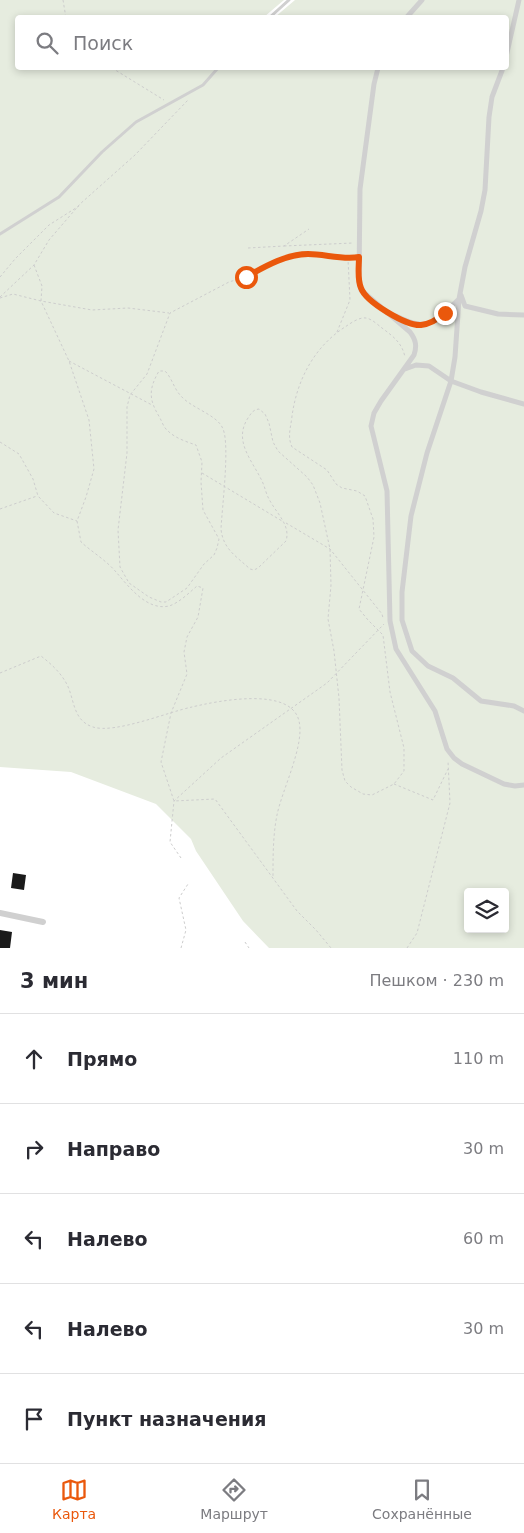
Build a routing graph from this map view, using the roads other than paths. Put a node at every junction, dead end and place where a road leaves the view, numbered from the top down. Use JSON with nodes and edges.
{"nodes":[{"id":1,"x":288,"y":0,"type":"edge"},
{"id":2,"x":422,"y":0,"type":"edge"},
{"id":3,"x":519,"y":0,"type":"edge"},
{"id":4,"x":272,"y":15,"type":"edge"},
{"id":5,"x":409,"y":15,"type":"edge"},
{"id":6,"x":509,"y":44,"type":"edge"},
{"id":7,"x":216,"y":70,"type":"edge"},
{"id":8,"x":378,"y":70,"type":"edge"},
{"id":9,"x":502,"y":70,"type":"edge"},
{"id":10,"x":0,"y":234,"type":"edge"},
{"id":11,"x":460,"y":296,"type":"junction"},
{"id":12,"x":388,"y":313,"type":"junction"},
{"id":13,"x":524,"y":315,"type":"edge"},
{"id":14,"x":404,"y":369,"type":"junction"},
{"id":15,"x":451,"y":381,"type":"junction"},
{"id":16,"x":524,"y":404,"type":"edge"},
{"id":17,"x":524,"y":711,"type":"edge"},
{"id":18,"x":524,"y":785,"type":"edge"},
{"id":19,"x":0,"y":913,"type":"edge"},
{"id":20,"x":43,"y":922,"type":"dead end"}],
"edges":[{"from":1,"to":4,"type":"lane"},
{"from":2,"to":5,"type":"street"},
{"from":3,"to":6,"type":"street"},
{"from":7,"to":10,"type":"lane"},
{"from":8,"to":12,"type":"street"},
{"from":9,"to":11,"type":"street"},
{"from":11,"to":12,"type":"street"},
{"from":11,"to":13,"type":"street"},
{"from":11,"to":15,"type":"street"},
{"from":12,"to":14,"type":"street"},
{"from":14,"to":15,"type":"street"},
{"from":14,"to":18,"type":"street"},
{"from":15,"to":16,"type":"street"},
{"from":15,"to":17,"type":"street"},
{"from":19,"to":20,"type":"street"}]}
